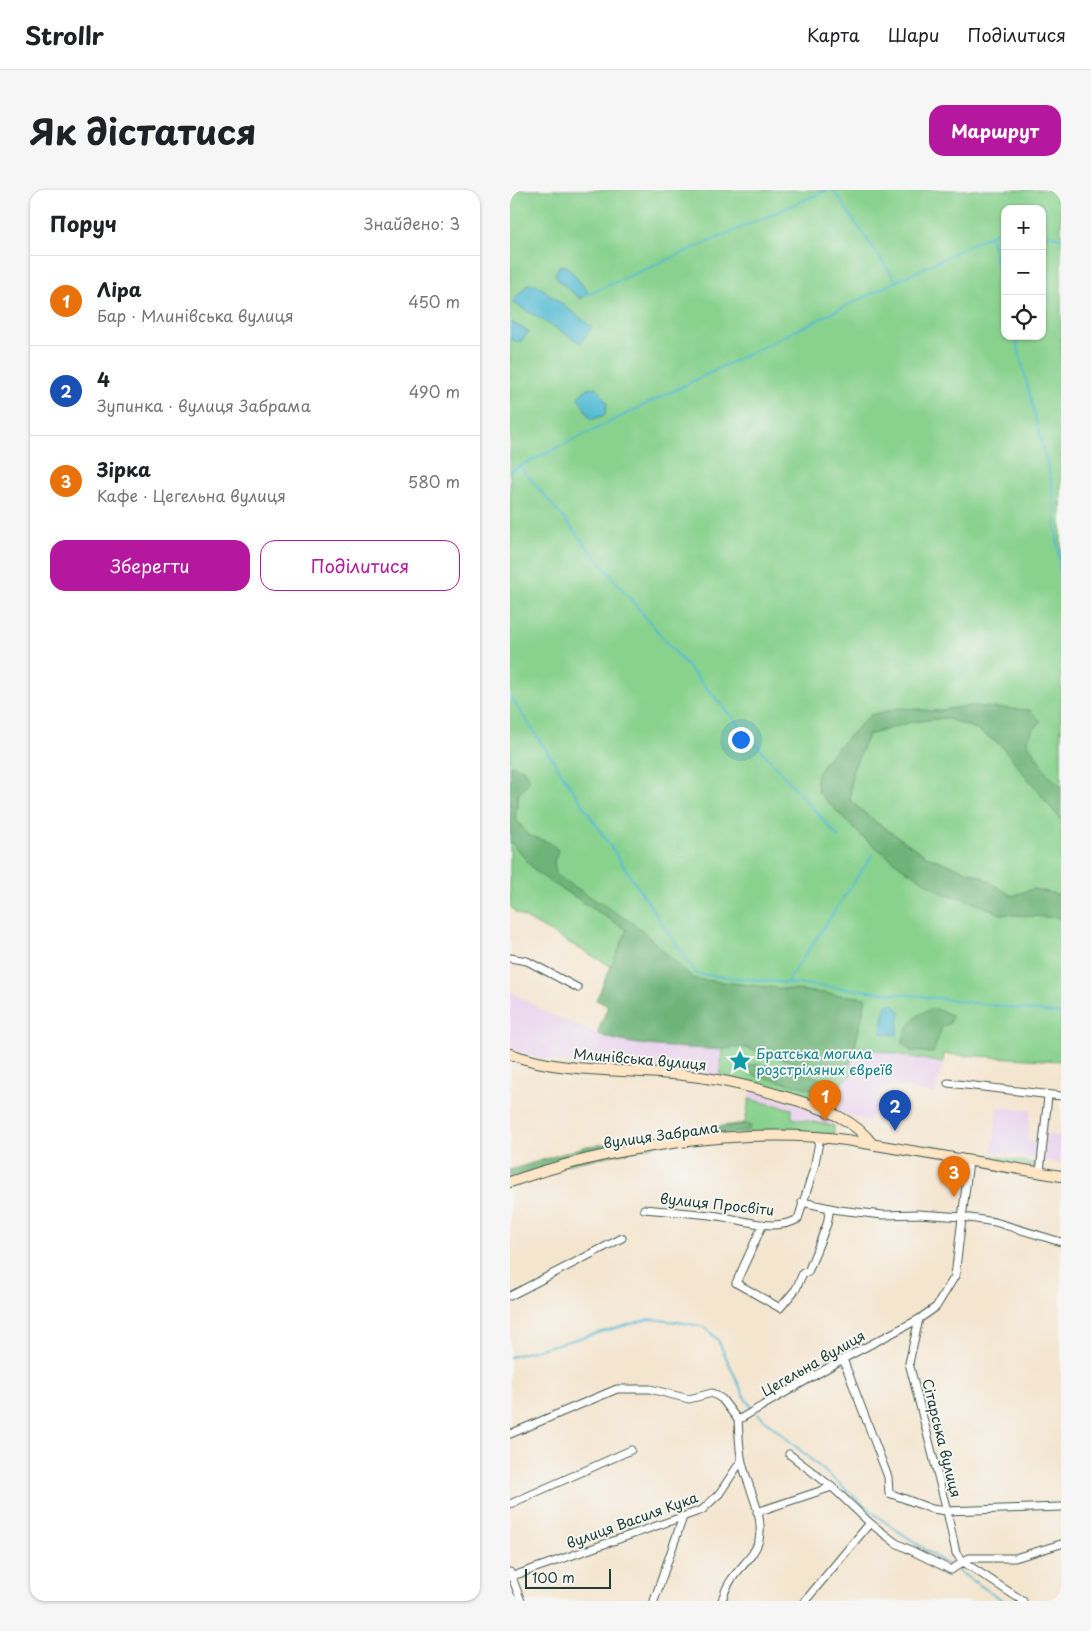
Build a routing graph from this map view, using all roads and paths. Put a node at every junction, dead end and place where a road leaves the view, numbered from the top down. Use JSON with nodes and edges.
{"nodes":[{"id":1,"x":510,"y":958,"type":"edge"},
{"id":2,"x":578,"y":988,"type":"dead end"},
{"id":3,"x":510,"y":1054,"type":"edge"},
{"id":4,"x":948,"y":1083,"type":"dead end"},
{"id":5,"x":1048,"y":1096,"type":"junction"},
{"id":6,"x":1061,"y":1096,"type":"edge"},
{"id":7,"x":820,"y":1136,"type":"junction"},
{"id":8,"x":873,"y":1145,"type":"junction"},
{"id":9,"x":969,"y":1160,"type":"junction"},
{"id":10,"x":1040,"y":1172,"type":"junction"},
{"id":11,"x":1061,"y":1176,"type":"edge"},
{"id":12,"x":510,"y":1182,"type":"edge"},
{"id":13,"x":802,"y":1202,"type":"junction"},
{"id":14,"x":830,"y":1208,"type":"junction"},
{"id":15,"x":644,"y":1209,"type":"dead end"},
{"id":16,"x":963,"y":1217,"type":"junction"},
{"id":17,"x":763,"y":1224,"type":"junction"},
{"id":18,"x":622,"y":1238,"type":"dead end"},
{"id":19,"x":1061,"y":1242,"type":"edge"},
{"id":20,"x":510,"y":1296,"type":"edge"},
{"id":21,"x":919,"y":1319,"type":"junction"},
{"id":22,"x":843,"y":1359,"type":"junction"},
{"id":23,"x":738,"y":1420,"type":"junction"},
{"id":24,"x":510,"y":1434,"type":"edge"},
{"id":25,"x":631,"y":1450,"type":"dead end"},
{"id":26,"x":789,"y":1454,"type":"dead end"},
{"id":27,"x":741,"y":1461,"type":"junction"},
{"id":28,"x":832,"y":1487,"type":"junction"},
{"id":29,"x":510,"y":1504,"type":"edge"},
{"id":30,"x":1061,"y":1507,"type":"edge"},
{"id":31,"x":947,"y":1510,"type":"junction"},
{"id":32,"x":757,"y":1512,"type":"junction"},
{"id":33,"x":683,"y":1517,"type":"junction"},
{"id":34,"x":870,"y":1523,"type":"junction"},
{"id":35,"x":1061,"y":1544,"type":"edge"},
{"id":36,"x":962,"y":1561,"type":"junction"},
{"id":37,"x":510,"y":1575,"type":"edge"},
{"id":38,"x":521,"y":1601,"type":"edge"},
{"id":39,"x":654,"y":1601,"type":"edge"},
{"id":40,"x":722,"y":1601,"type":"edge"},
{"id":41,"x":805,"y":1601,"type":"edge"},
{"id":42,"x":1023,"y":1601,"type":"edge"}],
"edges":[{"from":1,"to":2,"type":"street"},
{"from":3,"to":8,"type":"main road","name":"Млинівська вулиця"},
{"from":4,"to":5,"type":"street"},
{"from":5,"to":6,"type":"street"},
{"from":5,"to":10,"type":"street"},
{"from":7,"to":8,"type":"main road","name":"вулиця Забрама"},
{"from":7,"to":12,"type":"main road","name":"вулиця Забрама"},
{"from":7,"to":13,"type":"street","name":"вулиця Просвіти"},
{"from":8,"to":9,"type":"main road","name":"вулиця Забрама"},
{"from":9,"to":10,"type":"main road","name":"вулиця Забрама"},
{"from":9,"to":16,"type":"street","name":"Цегельна вулиця"},
{"from":10,"to":11,"type":"main road","name":"вулиця Забрама"},
{"from":13,"to":14,"type":"street"},
{"from":13,"to":17,"type":"street","name":"вулиця Просвіти"},
{"from":14,"to":16,"type":"street"},
{"from":14,"to":17,"type":"street"},
{"from":15,"to":17,"type":"street","name":"вулиця Просвіти"},
{"from":16,"to":19,"type":"street"},
{"from":16,"to":21,"type":"street","name":"Цегельна вулиця"},
{"from":18,"to":20,"type":"street"},
{"from":21,"to":22,"type":"street","name":"Цегельна вулиця"},
{"from":21,"to":31,"type":"street","name":"Сітарська вулиця"},
{"from":22,"to":23,"type":"street","name":"Цегельна вулиця"},
{"from":22,"to":31,"type":"street"},
{"from":23,"to":24,"type":"street"},
{"from":23,"to":27,"type":"street"},
{"from":25,"to":29,"type":"street"},
{"from":26,"to":28,"type":"street"},
{"from":27,"to":32,"type":"street"},
{"from":27,"to":33,"type":"street","name":"вулиця Василя Кука"},
{"from":28,"to":32,"type":"street"},
{"from":28,"to":34,"type":"street"},
{"from":30,"to":31,"type":"street"},
{"from":31,"to":36,"type":"street","name":"Сітарська вулиця"},
{"from":32,"to":40,"type":"street"},
{"from":33,"to":37,"type":"street","name":"вулиця Василя Кука"},
{"from":33,"to":39,"type":"street"},
{"from":34,"to":36,"type":"street"},
{"from":34,"to":41,"type":"street"},
{"from":35,"to":36,"type":"street"},
{"from":36,"to":42,"type":"street"},
{"from":37,"to":38,"type":"street"}]}
